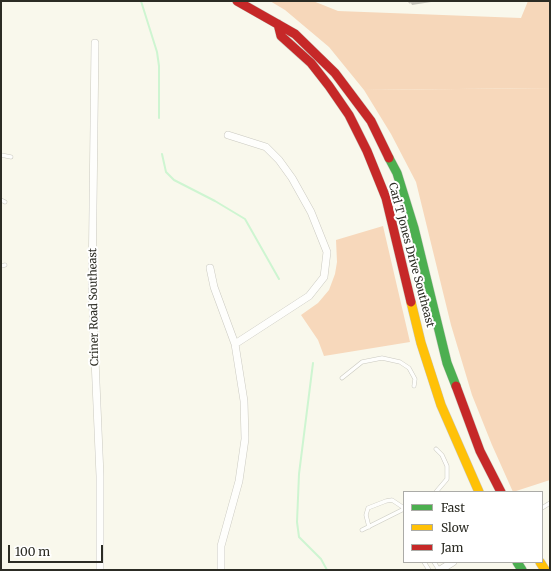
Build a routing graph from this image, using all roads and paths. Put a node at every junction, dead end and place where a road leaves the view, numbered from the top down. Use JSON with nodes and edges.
{"nodes":[{"id":1,"x":237,"y":1,"type":"edge"},
{"id":2,"x":278,"y":24,"type":"junction"},
{"id":3,"x":95,"y":43,"type":"dead end"},
{"id":4,"x":228,"y":134,"type":"dead end"},
{"id":5,"x":1,"y":155,"type":"edge"},
{"id":6,"x":10,"y":157,"type":"dead end"},
{"id":7,"x":210,"y":268,"type":"dead end"},
{"id":8,"x":235,"y":344,"type":"junction"},
{"id":9,"x":342,"y":378,"type":"dead end"},
{"id":10,"x":414,"y":386,"type":"dead end"},
{"id":11,"x":436,"y":449,"type":"dead end"},
{"id":12,"x":437,"y":491,"type":"edge"},
{"id":13,"x":479,"y":491,"type":"edge"},
{"id":14,"x":500,"y":491,"type":"edge"},
{"id":15,"x":403,"y":509,"type":"edge"},
{"id":16,"x":369,"y":527,"type":"junction"},
{"id":17,"x":362,"y":530,"type":"dead end"},
{"id":18,"x":451,"y":563,"type":"edge"},
{"id":19,"x":100,"y":570,"type":"edge"},
{"id":20,"x":221,"y":570,"type":"edge"},
{"id":21,"x":440,"y":570,"type":"edge"}],
"edges":[{"from":1,"to":2,"type":"main road"},
{"from":2,"to":13,"type":"main road","name":"Carl T Jones Drive Southeast"},
{"from":2,"to":14,"type":"main road","name":"Carl T Jones Drive Southeast"},
{"from":3,"to":19,"type":"street","name":"Criner Road Southeast"},
{"from":4,"to":8,"type":"street"},
{"from":5,"to":6,"type":"lane"},
{"from":7,"to":8,"type":"street"},
{"from":8,"to":20,"type":"street"},
{"from":9,"to":10,"type":"lane"},
{"from":11,"to":12,"type":"lane"},
{"from":15,"to":16,"type":"lane"},
{"from":15,"to":16,"type":"lane"},
{"from":16,"to":17,"type":"lane"},
{"from":18,"to":21,"type":"street"}]}
